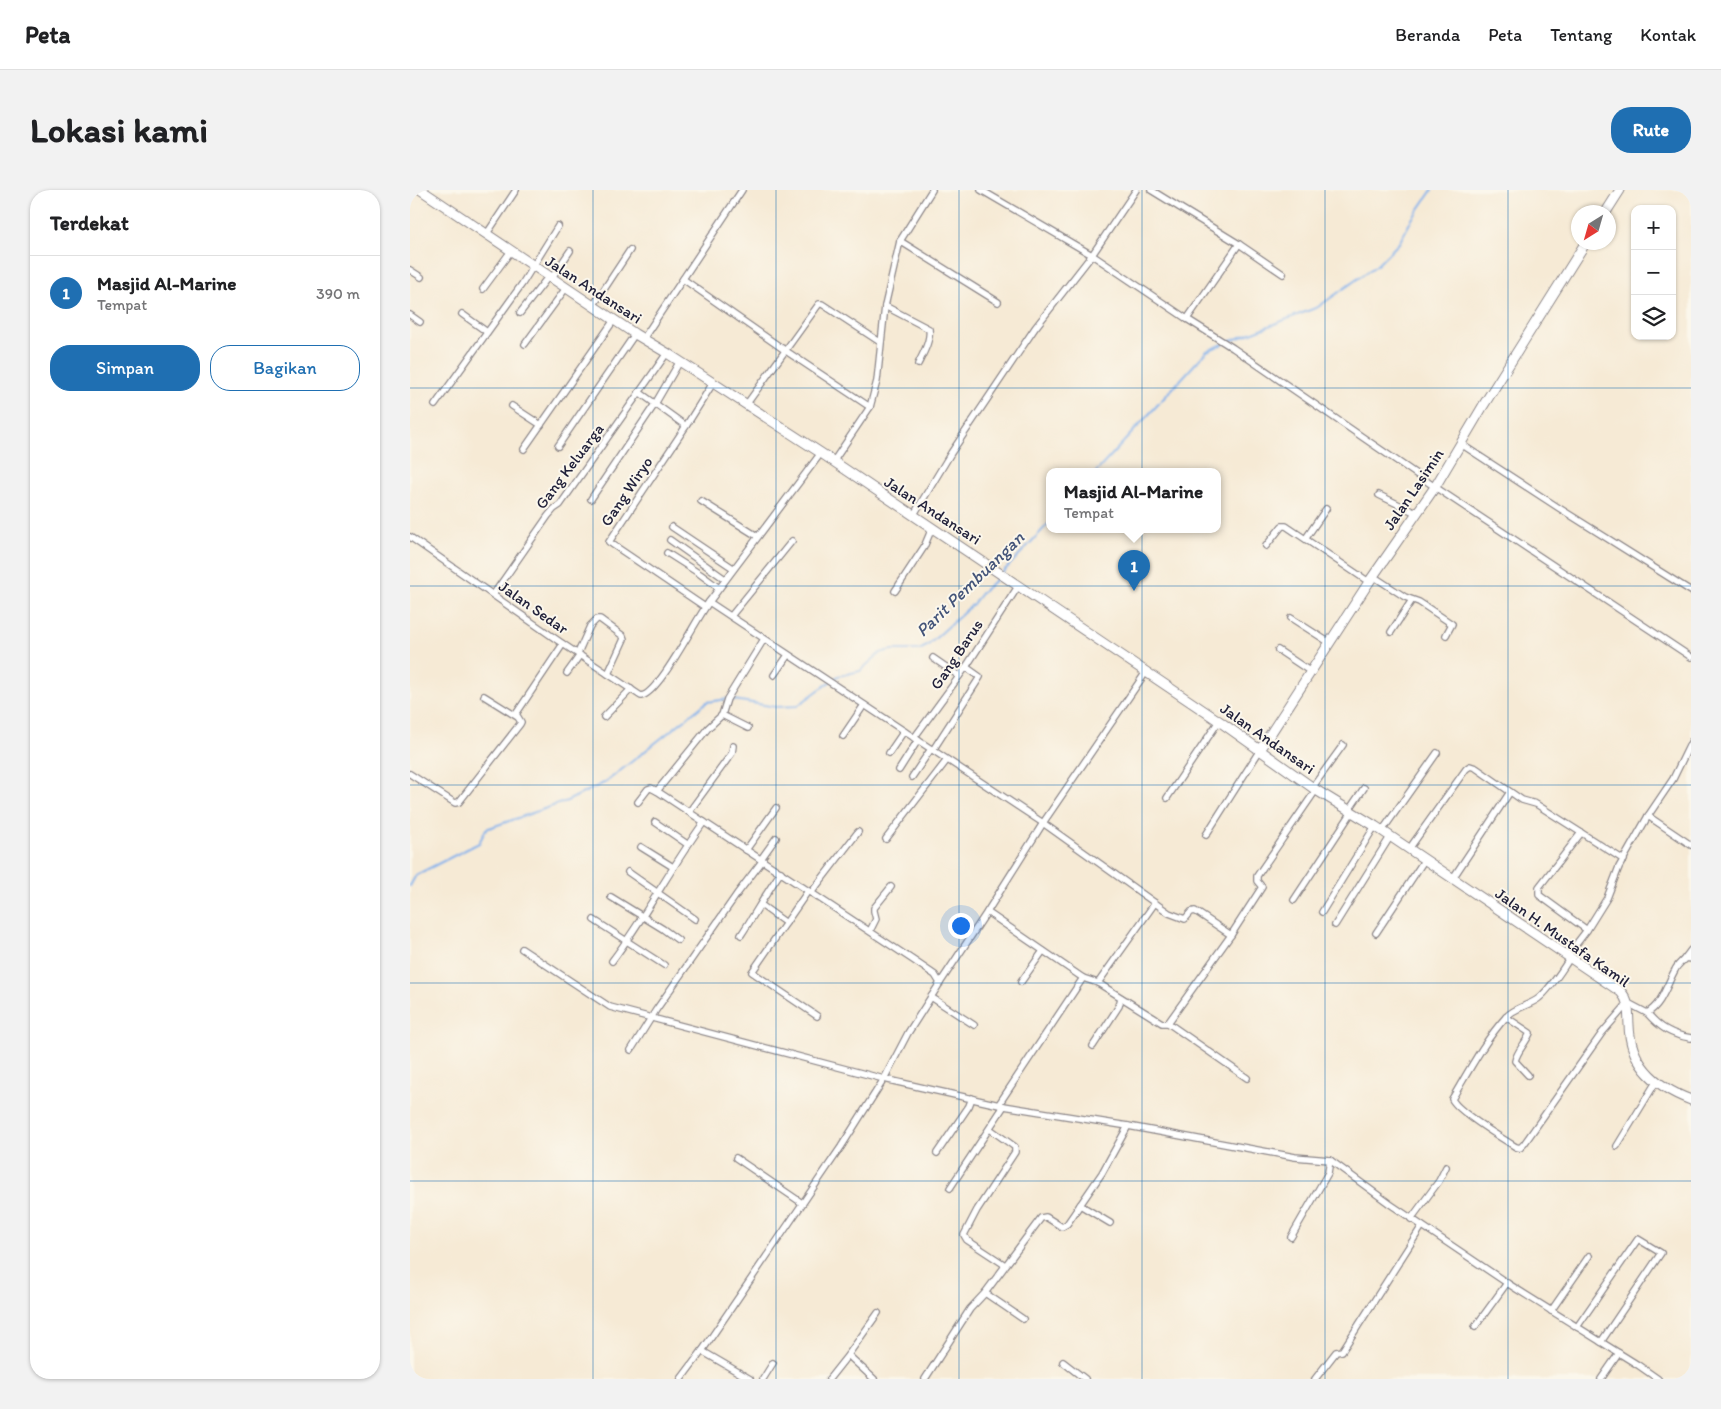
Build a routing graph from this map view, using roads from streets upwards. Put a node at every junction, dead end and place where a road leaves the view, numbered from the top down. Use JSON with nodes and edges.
{"nodes":[{"id":1,"x":421,"y":190,"type":"edge"},
{"id":2,"x":516,"y":190,"type":"edge"},
{"id":3,"x":742,"y":190,"type":"edge"},
{"id":4,"x":932,"y":190,"type":"edge"},
{"id":5,"x":981,"y":190,"type":"edge"},
{"id":6,"x":1136,"y":190,"type":"edge"},
{"id":7,"x":1151,"y":190,"type":"edge"},
{"id":8,"x":1620,"y":190,"type":"edge"},
{"id":9,"x":1610,"y":205,"type":"edge"},
{"id":10,"x":558,"y":226,"type":"dead end"},
{"id":11,"x":486,"y":234,"type":"junction"},
{"id":12,"x":900,"y":241,"type":"junction"},
{"id":13,"x":1239,"y":244,"type":"junction"},
{"id":14,"x":630,"y":250,"type":"dead end"},
{"id":15,"x":1581,"y":250,"type":"edge"},
{"id":16,"x":511,"y":251,"type":"junction"},
{"id":17,"x":570,"y":251,"type":"dead end"},
{"id":18,"x":1092,"y":255,"type":"junction"},
{"id":19,"x":532,"y":266,"type":"junction"},
{"id":20,"x":410,"y":270,"type":"edge"},
{"id":21,"x":1283,"y":274,"type":"dead end"},
{"id":22,"x":421,"y":277,"type":"dead end"},
{"id":23,"x":550,"y":278,"type":"junction"},
{"id":24,"x":683,"y":279,"type":"junction"},
{"id":25,"x":566,"y":288,"type":"junction"},
{"id":26,"x":483,"y":289,"type":"dead end"},
{"id":27,"x":998,"y":302,"type":"dead end"},
{"id":28,"x":593,"y":306,"type":"junction"},
{"id":29,"x":885,"y":306,"type":"junction"},
{"id":30,"x":520,"y":313,"type":"dead end"},
{"id":31,"x":462,"y":314,"type":"dead end"},
{"id":32,"x":410,"y":315,"type":"edge"},
{"id":33,"x":1187,"y":319,"type":"junction"},
{"id":34,"x":614,"y":320,"type":"junction"},
{"id":35,"x":420,"y":322,"type":"dead end"},
{"id":36,"x":487,"y":332,"type":"junction"},
{"id":37,"x":639,"y":337,"type":"junction"},
{"id":38,"x":880,"y":342,"type":"junction"},
{"id":39,"x":526,"y":344,"type":"dead end"},
{"id":40,"x":786,"y":351,"type":"junction"},
{"id":41,"x":667,"y":353,"type":"junction"},
{"id":42,"x":680,"y":361,"type":"junction"},
{"id":43,"x":918,"y":364,"type":"dead end"},
{"id":44,"x":713,"y":383,"type":"junction"},
{"id":45,"x":639,"y":392,"type":"junction"},
{"id":46,"x":655,"y":404,"type":"junction"},
{"id":47,"x":435,"y":405,"type":"dead end"},
{"id":48,"x":746,"y":405,"type":"junction"},
{"id":49,"x":512,"y":406,"type":"dead end"},
{"id":50,"x":870,"y":407,"type":"junction"},
{"id":51,"x":541,"y":425,"type":"junction"},
{"id":52,"x":686,"y":426,"type":"junction"},
{"id":53,"x":1461,"y":444,"type":"junction"},
{"id":54,"x":558,"y":446,"type":"dead end"},
{"id":55,"x":524,"y":449,"type":"dead end"},
{"id":56,"x":821,"y":453,"type":"junction"},
{"id":57,"x":833,"y":462,"type":"junction"},
{"id":58,"x":1435,"y":487,"type":"junction"},
{"id":59,"x":1379,"y":495,"type":"dead end"},
{"id":60,"x":591,"y":499,"type":"dead end"},
{"id":61,"x":701,"y":501,"type":"dead end"},
{"id":62,"x":1326,"y":509,"type":"dead end"},
{"id":63,"x":1416,"y":513,"type":"junction"},
{"id":64,"x":913,"y":516,"type":"junction"},
{"id":65,"x":672,"y":528,"type":"dead end"},
{"id":66,"x":932,"y":528,"type":"junction"},
{"id":67,"x":757,"y":536,"type":"junction"},
{"id":68,"x":410,"y":537,"type":"edge"},
{"id":69,"x":1306,"y":538,"type":"junction"},
{"id":70,"x":670,"y":540,"type":"dead end"},
{"id":71,"x":792,"y":541,"type":"dead end"},
{"id":72,"x":1266,"y":546,"type":"dead end"},
{"id":73,"x":667,"y":553,"type":"dead end"},
{"id":74,"x":733,"y":568,"type":"junction"},
{"id":75,"x":725,"y":579,"type":"junction"},
{"id":76,"x":1371,"y":579,"type":"junction"},
{"id":77,"x":1019,"y":585,"type":"junction"},
{"id":78,"x":718,"y":588,"type":"junction"},
{"id":79,"x":1691,"y":590,"type":"edge"},
{"id":80,"x":895,"y":591,"type":"dead end"},
{"id":81,"x":493,"y":595,"type":"junction"},
{"id":82,"x":1412,"y":600,"type":"junction"},
{"id":83,"x":707,"y":604,"type":"junction"},
{"id":84,"x":731,"y":616,"type":"junction"},
{"id":85,"x":1291,"y":618,"type":"dead end"},
{"id":86,"x":1391,"y":632,"type":"dead end"},
{"id":87,"x":1446,"y":635,"type":"dead end"},
{"id":88,"x":764,"y":639,"type":"junction"},
{"id":89,"x":1330,"y":643,"type":"junction"},
{"id":90,"x":563,"y":644,"type":"junction"},
{"id":91,"x":1278,"y":650,"type":"dead end"},
{"id":92,"x":579,"y":654,"type":"junction"},
{"id":93,"x":788,"y":655,"type":"junction"},
{"id":94,"x":933,"y":658,"type":"dead end"},
{"id":95,"x":1691,"y":658,"type":"edge"},
{"id":96,"x":966,"y":667,"type":"junction"},
{"id":97,"x":1146,"y":672,"type":"junction"},
{"id":98,"x":1311,"y":672,"type":"junction"},
{"id":99,"x":567,"y":674,"type":"dead end"},
{"id":100,"x":608,"y":674,"type":"junction"},
{"id":101,"x":774,"y":675,"type":"dead end"},
{"id":102,"x":959,"y":676,"type":"junction"},
{"id":103,"x":631,"y":689,"type":"junction"},
{"id":104,"x":484,"y":696,"type":"dead end"},
{"id":105,"x":864,"y":705,"type":"junction"},
{"id":106,"x":722,"y":715,"type":"junction"},
{"id":107,"x":516,"y":716,"type":"junction"},
{"id":108,"x":604,"y":717,"type":"dead end"},
{"id":109,"x":1219,"y":721,"type":"junction"},
{"id":110,"x":748,"y":728,"type":"dead end"},
{"id":111,"x":904,"y":731,"type":"junction"},
{"id":112,"x":843,"y":736,"type":"dead end"},
{"id":113,"x":916,"y":739,"type":"junction"},
{"id":114,"x":1691,"y":742,"type":"edge"},
{"id":115,"x":1343,"y":745,"type":"dead end"},
{"id":116,"x":733,"y":746,"type":"dead end"},
{"id":117,"x":932,"y":750,"type":"junction"},
{"id":118,"x":1260,"y":750,"type":"junction"},
{"id":119,"x":889,"y":753,"type":"dead end"},
{"id":120,"x":1437,"y":753,"type":"dead end"},
{"id":121,"x":947,"y":760,"type":"junction"},
{"id":122,"x":899,"y":770,"type":"dead end"},
{"id":123,"x":412,"y":775,"type":"edge"},
{"id":124,"x":912,"y":777,"type":"dead end"},
{"id":125,"x":410,"y":784,"type":"edge"},
{"id":126,"x":1364,"y":788,"type":"dead end"},
{"id":127,"x":1314,"y":789,"type":"junction"},
{"id":128,"x":657,"y":791,"type":"junction"},
{"id":129,"x":1510,"y":792,"type":"junction"},
{"id":130,"x":1167,"y":798,"type":"dead end"},
{"id":131,"x":638,"y":802,"type":"dead end"},
{"id":132,"x":776,"y":808,"type":"dead end"},
{"id":133,"x":1351,"y":811,"type":"junction"},
{"id":134,"x":689,"y":812,"type":"junction"},
{"id":135,"x":1648,"y":816,"type":"junction"},
{"id":136,"x":655,"y":822,"type":"dead end"},
{"id":137,"x":704,"y":822,"type":"junction"},
{"id":138,"x":1043,"y":823,"type":"junction"},
{"id":139,"x":1378,"y":829,"type":"junction"},
{"id":140,"x":858,"y":832,"type":"dead end"},
{"id":141,"x":1581,"y":833,"type":"junction"},
{"id":142,"x":1206,"y":835,"type":"dead end"},
{"id":143,"x":1390,"y":837,"type":"junction"},
{"id":144,"x":776,"y":838,"type":"dead end"},
{"id":145,"x":886,"y":839,"type":"dead end"},
{"id":146,"x":687,"y":844,"type":"junction"},
{"id":147,"x":1691,"y":844,"type":"edge"},
{"id":148,"x":641,"y":847,"type":"dead end"},
{"id":149,"x":1409,"y":849,"type":"junction"},
{"id":150,"x":746,"y":850,"type":"junction"},
{"id":151,"x":762,"y":859,"type":"junction"},
{"id":152,"x":1425,"y":859,"type":"junction"},
{"id":153,"x":1624,"y":860,"type":"junction"},
{"id":154,"x":673,"y":867,"type":"junction"},
{"id":155,"x":628,"y":872,"type":"dead end"},
{"id":156,"x":780,"y":872,"type":"junction"},
{"id":157,"x":1453,"y":878,"type":"junction"},
{"id":158,"x":891,"y":888,"type":"dead end"},
{"id":159,"x":658,"y":892,"type":"junction"},
{"id":160,"x":810,"y":892,"type":"junction"},
{"id":161,"x":611,"y":897,"type":"dead end"},
{"id":162,"x":1294,"y":900,"type":"dead end"},
{"id":163,"x":1155,"y":903,"type":"junction"},
{"id":164,"x":761,"y":905,"type":"junction"},
{"id":165,"x":987,"y":912,"type":"junction"},
{"id":166,"x":1322,"y":912,"type":"dead end"},
{"id":167,"x":643,"y":916,"type":"junction"},
{"id":168,"x":695,"y":919,"type":"dead end"},
{"id":169,"x":594,"y":920,"type":"dead end"},
{"id":170,"x":786,"y":923,"type":"junction"},
{"id":171,"x":1335,"y":925,"type":"dead end"},
{"id":172,"x":1587,"y":930,"type":"junction"},
{"id":173,"x":870,"y":931,"type":"junction"},
{"id":174,"x":1376,"y":933,"type":"dead end"},
{"id":175,"x":741,"y":935,"type":"dead end"},
{"id":176,"x":1231,"y":935,"type":"junction"},
{"id":177,"x":678,"y":940,"type":"dead end"},
{"id":178,"x":627,"y":941,"type":"junction"},
{"id":179,"x":522,"y":949,"type":"dead end"},
{"id":180,"x":1691,"y":950,"type":"edge"},
{"id":181,"x":1043,"y":951,"type":"junction"},
{"id":182,"x":1568,"y":957,"type":"junction"},
{"id":183,"x":1688,"y":959,"type":"edge"},
{"id":184,"x":612,"y":961,"type":"dead end"},
{"id":185,"x":664,"y":965,"type":"dead end"},
{"id":186,"x":1083,"y":978,"type":"junction"},
{"id":187,"x":1021,"y":982,"type":"dead end"},
{"id":188,"x":940,"y":983,"type":"junction"},
{"id":189,"x":1098,"y":984,"type":"junction"},
{"id":190,"x":931,"y":997,"type":"junction"},
{"id":191,"x":1121,"y":998,"type":"junction"},
{"id":192,"x":1628,"y":1003,"type":"junction"},
{"id":193,"x":1647,"y":1013,"type":"junction"},
{"id":194,"x":817,"y":1016,"type":"dead end"},
{"id":195,"x":651,"y":1018,"type":"junction"},
{"id":196,"x":1506,"y":1018,"type":"junction"},
{"id":197,"x":1168,"y":1023,"type":"junction"},
{"id":198,"x":974,"y":1025,"type":"dead end"},
{"id":199,"x":1691,"y":1038,"type":"edge"},
{"id":200,"x":1093,"y":1046,"type":"dead end"},
{"id":201,"x":631,"y":1050,"type":"dead end"},
{"id":202,"x":1528,"y":1075,"type":"dead end"},
{"id":203,"x":1247,"y":1078,"type":"dead end"},
{"id":204,"x":884,"y":1079,"type":"junction"},
{"id":205,"x":1656,"y":1082,"type":"junction"},
{"id":206,"x":972,"y":1098,"type":"junction"},
{"id":207,"x":1691,"y":1100,"type":"edge"},
{"id":208,"x":1001,"y":1105,"type":"junction"},
{"id":209,"x":1128,"y":1126,"type":"junction"},
{"id":210,"x":990,"y":1129,"type":"junction"},
{"id":211,"x":1617,"y":1146,"type":"dead end"},
{"id":212,"x":937,"y":1153,"type":"dead end"},
{"id":213,"x":736,"y":1158,"type":"dead end"},
{"id":214,"x":1330,"y":1160,"type":"junction"},
{"id":215,"x":1446,"y":1168,"type":"dead end"},
{"id":216,"x":950,"y":1188,"type":"dead end"},
{"id":217,"x":802,"y":1203,"type":"junction"},
{"id":218,"x":1080,"y":1206,"type":"junction"},
{"id":219,"x":1411,"y":1219,"type":"junction"},
{"id":220,"x":1110,"y":1223,"type":"dead end"},
{"id":221,"x":1422,"y":1226,"type":"junction"},
{"id":222,"x":1291,"y":1237,"type":"dead end"},
{"id":223,"x":1589,"y":1256,"type":"dead end"},
{"id":224,"x":1005,"y":1265,"type":"junction"},
{"id":225,"x":1507,"y":1283,"type":"junction"},
{"id":226,"x":985,"y":1292,"type":"junction"},
{"id":227,"x":1550,"y":1311,"type":"junction"},
{"id":228,"x":878,"y":1313,"type":"dead end"},
{"id":229,"x":1022,"y":1319,"type":"dead end"},
{"id":230,"x":1475,"y":1327,"type":"dead end"},
{"id":231,"x":1577,"y":1327,"type":"junction"},
{"id":232,"x":1601,"y":1342,"type":"junction"},
{"id":233,"x":702,"y":1351,"type":"junction"},
{"id":234,"x":1619,"y":1353,"type":"junction"},
{"id":235,"x":848,"y":1355,"type":"junction"},
{"id":236,"x":1063,"y":1362,"type":"dead end"},
{"id":237,"x":773,"y":1363,"type":"dead end"},
{"id":238,"x":681,"y":1379,"type":"edge"},
{"id":239,"x":750,"y":1379,"type":"edge"},
{"id":240,"x":763,"y":1379,"type":"edge"},
{"id":241,"x":829,"y":1379,"type":"edge"},
{"id":242,"x":874,"y":1379,"type":"edge"},
{"id":243,"x":924,"y":1379,"type":"edge"},
{"id":244,"x":1085,"y":1379,"type":"edge"},
{"id":245,"x":1316,"y":1379,"type":"edge"},
{"id":246,"x":1601,"y":1379,"type":"edge"},
{"id":247,"x":1658,"y":1379,"type":"edge"}],
"edges":[{"from":1,"to":11,"type":"street","name":"Jalan Andansari"},
{"from":2,"to":11,"type":"street"},
{"from":3,"to":24,"type":"street"},
{"from":4,"to":12,"type":"street"},
{"from":5,"to":18,"type":"street"},
{"from":6,"to":18,"type":"street"},
{"from":7,"to":13,"type":"street"},
{"from":8,"to":9,"type":"street"},
{"from":10,"to":19,"type":"street"},
{"from":11,"to":16,"type":"street","name":"Jalan Andansari"},
{"from":12,"to":27,"type":"street"},
{"from":12,"to":29,"type":"street"},
{"from":13,"to":21,"type":"street"},
{"from":13,"to":33,"type":"street"},
{"from":14,"to":28,"type":"street"},
{"from":15,"to":53,"type":"street","name":"Jalan Lasimin"},
{"from":16,"to":19,"type":"street","name":"Jalan Andansari"},
{"from":16,"to":26,"type":"street"},
{"from":17,"to":23,"type":"street"},
{"from":18,"to":33,"type":"street"},
{"from":18,"to":64,"type":"street"},
{"from":19,"to":23,"type":"street","name":"Jalan Andansari"},
{"from":19,"to":36,"type":"street"},
{"from":20,"to":22,"type":"street"},
{"from":23,"to":25,"type":"street","name":"Jalan Andansari"},
{"from":23,"to":30,"type":"street"},
{"from":24,"to":37,"type":"street"},
{"from":24,"to":40,"type":"street"},
{"from":25,"to":28,"type":"street","name":"Jalan Andansari"},
{"from":25,"to":39,"type":"street"},
{"from":28,"to":34,"type":"street","name":"Jalan Andansari"},
{"from":29,"to":38,"type":"street"},
{"from":29,"to":43,"type":"street"},
{"from":31,"to":36,"type":"street"},
{"from":32,"to":35,"type":"street"},
{"from":33,"to":58,"type":"street"},
{"from":34,"to":37,"type":"street","name":"Jalan Andansari"},
{"from":34,"to":51,"type":"street"},
{"from":36,"to":47,"type":"street"},
{"from":37,"to":41,"type":"street","name":"Jalan Andansari"},
{"from":37,"to":54,"type":"street"},
{"from":38,"to":40,"type":"street"},
{"from":38,"to":50,"type":"street"},
{"from":40,"to":48,"type":"street"},
{"from":40,"to":50,"type":"street"},
{"from":41,"to":42,"type":"street","name":"Jalan Andansari"},
{"from":41,"to":45,"type":"street","name":"Gang Keluarga"},
{"from":42,"to":44,"type":"street","name":"Jalan Andansari"},
{"from":42,"to":46,"type":"street"},
{"from":44,"to":48,"type":"street","name":"Jalan Andansari"},
{"from":44,"to":52,"type":"street","name":"Gang Wiryo"},
{"from":45,"to":46,"type":"street"},
{"from":45,"to":81,"type":"street","name":"Gang Keluarga"},
{"from":46,"to":52,"type":"street"},
{"from":46,"to":60,"type":"street"},
{"from":48,"to":56,"type":"street","name":"Jalan Andansari"},
{"from":49,"to":51,"type":"street"},
{"from":50,"to":57,"type":"street"},
{"from":51,"to":55,"type":"street"},
{"from":52,"to":83,"type":"street","name":"Gang Wiryo"},
{"from":53,"to":58,"type":"street","name":"Jalan Lasimin"},
{"from":53,"to":79,"type":"street"},
{"from":56,"to":57,"type":"street","name":"Jalan Andansari"},
{"from":56,"to":67,"type":"street"},
{"from":57,"to":64,"type":"street","name":"Jalan Andansari"},
{"from":58,"to":63,"type":"street","name":"Jalan Lasimin"},
{"from":58,"to":95,"type":"street"},
{"from":59,"to":63,"type":"street"},
{"from":61,"to":67,"type":"street"},
{"from":62,"to":69,"type":"street"},
{"from":63,"to":76,"type":"street","name":"Jalan Lasimin"},
{"from":64,"to":66,"type":"street","name":"Jalan Andansari"},
{"from":65,"to":74,"type":"street"},
{"from":66,"to":77,"type":"street","name":"Jalan Andansari"},
{"from":66,"to":80,"type":"street"},
{"from":67,"to":74,"type":"street"},
{"from":68,"to":81,"type":"street","name":"Jalan Sedar"},
{"from":69,"to":72,"type":"street"},
{"from":69,"to":76,"type":"street"},
{"from":70,"to":75,"type":"street"},
{"from":71,"to":84,"type":"street"},
{"from":73,"to":78,"type":"street"},
{"from":74,"to":75,"type":"street"},
{"from":75,"to":78,"type":"street"},
{"from":76,"to":82,"type":"street"},
{"from":76,"to":89,"type":"street","name":"Jalan Lasimin"},
{"from":77,"to":96,"type":"street","name":"Gang Barus"},
{"from":77,"to":97,"type":"street","name":"Jalan Andansari"},
{"from":78,"to":83,"type":"street"},
{"from":81,"to":90,"type":"street","name":"Jalan Sedar"},
{"from":82,"to":86,"type":"street"},
{"from":82,"to":87,"type":"street"},
{"from":83,"to":84,"type":"street"},
{"from":83,"to":103,"type":"street","name":"Jalan Sedar"},
{"from":84,"to":88,"type":"street"},
{"from":85,"to":89,"type":"street"},
{"from":88,"to":93,"type":"street"},
{"from":88,"to":106,"type":"street"},
{"from":89,"to":98,"type":"street","name":"Jalan Lasimin"},
{"from":90,"to":92,"type":"street","name":"Jalan Sedar"},
{"from":90,"to":107,"type":"street"},
{"from":91,"to":98,"type":"street"},
{"from":92,"to":99,"type":"street"},
{"from":92,"to":100,"type":"street","name":"Jalan Sedar"},
{"from":92,"to":100,"type":"street"},
{"from":93,"to":101,"type":"street"},
{"from":93,"to":105,"type":"street"},
{"from":94,"to":102,"type":"street"},
{"from":96,"to":102,"type":"street","name":"Gang Barus"},
{"from":96,"to":117,"type":"street"},
{"from":97,"to":109,"type":"street","name":"Jalan Andansari"},
{"from":97,"to":138,"type":"street"},
{"from":98,"to":118,"type":"street","name":"Jalan Lasimin"},
{"from":100,"to":103,"type":"street","name":"Jalan Sedar"},
{"from":102,"to":113,"type":"street","name":"Gang Barus"},
{"from":103,"to":108,"type":"street"},
{"from":104,"to":107,"type":"street"},
{"from":105,"to":111,"type":"street"},
{"from":105,"to":112,"type":"street"},
{"from":106,"to":110,"type":"street"},
{"from":106,"to":128,"type":"street"},
{"from":107,"to":123,"type":"street"},
{"from":109,"to":118,"type":"street","name":"Jalan Andansari"},
{"from":109,"to":130,"type":"street"},
{"from":111,"to":113,"type":"street"},
{"from":111,"to":119,"type":"street"},
{"from":113,"to":117,"type":"street"},
{"from":113,"to":122,"type":"street","name":"Gang Barus"},
{"from":114,"to":135,"type":"street"},
{"from":115,"to":127,"type":"street"},
{"from":116,"to":134,"type":"street"},
{"from":117,"to":121,"type":"street"},
{"from":117,"to":124,"type":"street"},
{"from":118,"to":127,"type":"street","name":"Jalan Andansari"},
{"from":118,"to":142,"type":"street"},
{"from":120,"to":139,"type":"street"},
{"from":121,"to":138,"type":"street"},
{"from":121,"to":145,"type":"street"},
{"from":123,"to":125,"type":"street"},
{"from":126,"to":133,"type":"street"},
{"from":127,"to":133,"type":"street","name":"Jalan Andansari"},
{"from":127,"to":176,"type":"street"},
{"from":128,"to":131,"type":"street"},
{"from":128,"to":134,"type":"street"},
{"from":129,"to":141,"type":"street"},
{"from":129,"to":149,"type":"street"},
{"from":129,"to":157,"type":"street"},
{"from":132,"to":150,"type":"street"},
{"from":133,"to":139,"type":"street","name":"Jalan Andansari"},
{"from":133,"to":162,"type":"street"},
{"from":134,"to":137,"type":"street"},
{"from":135,"to":147,"type":"street"},
{"from":135,"to":153,"type":"street"},
{"from":136,"to":146,"type":"street"},
{"from":137,"to":146,"type":"street"},
{"from":137,"to":150,"type":"street"},
{"from":138,"to":163,"type":"street"},
{"from":138,"to":165,"type":"street"},
{"from":139,"to":143,"type":"street","name":"Jalan Andansari"},
{"from":139,"to":166,"type":"street"},
{"from":140,"to":160,"type":"street"},
{"from":141,"to":153,"type":"street"},
{"from":141,"to":172,"type":"street"},
{"from":143,"to":149,"type":"street","name":"Jalan Andansari"},
{"from":143,"to":171,"type":"street"},
{"from":144,"to":151,"type":"street"},
{"from":146,"to":154,"type":"street"},
{"from":148,"to":154,"type":"street"},
{"from":149,"to":152,"type":"street","name":"Jalan Andansari"},
{"from":150,"to":151,"type":"street"},
{"from":151,"to":156,"type":"street"},
{"from":151,"to":195,"type":"street"},
{"from":152,"to":157,"type":"street","name":"Jalan H. Mustafa Kamil"},
{"from":152,"to":174,"type":"street"},
{"from":153,"to":172,"type":"street"},
{"from":154,"to":159,"type":"street"},
{"from":155,"to":159,"type":"street"},
{"from":156,"to":160,"type":"street"},
{"from":156,"to":164,"type":"street"},
{"from":157,"to":182,"type":"street","name":"Jalan H. Mustafa Kamil"},
{"from":158,"to":173,"type":"street"},
{"from":159,"to":167,"type":"street"},
{"from":159,"to":168,"type":"street"},
{"from":160,"to":170,"type":"street"},
{"from":160,"to":173,"type":"street"},
{"from":161,"to":167,"type":"street"},
{"from":163,"to":176,"type":"street"},
{"from":163,"to":189,"type":"street"},
{"from":164,"to":170,"type":"street"},
{"from":164,"to":175,"type":"street"},
{"from":165,"to":181,"type":"street"},
{"from":165,"to":188,"type":"street"},
{"from":167,"to":177,"type":"street"},
{"from":167,"to":178,"type":"street"},
{"from":169,"to":178,"type":"street"},
{"from":170,"to":194,"type":"street"},
{"from":172,"to":182,"type":"street"},
{"from":173,"to":188,"type":"street"},
{"from":176,"to":197,"type":"street"},
{"from":178,"to":184,"type":"street"},
{"from":178,"to":185,"type":"street"},
{"from":179,"to":195,"type":"street"},
{"from":180,"to":183,"type":"street"},
{"from":181,"to":186,"type":"street"},
{"from":181,"to":187,"type":"street"},
{"from":182,"to":192,"type":"street","name":"Jalan H. Mustafa Kamil"},
{"from":182,"to":196,"type":"street"},
{"from":183,"to":193,"type":"street"},
{"from":186,"to":189,"type":"street"},
{"from":186,"to":208,"type":"street"},
{"from":188,"to":190,"type":"street"},
{"from":189,"to":191,"type":"street"},
{"from":190,"to":198,"type":"street"},
{"from":190,"to":204,"type":"street"},
{"from":191,"to":197,"type":"street"},
{"from":191,"to":200,"type":"street"},
{"from":192,"to":193,"type":"street"},
{"from":192,"to":196,"type":"street"},
{"from":192,"to":205,"type":"street","name":"Jalan H. Mustafa Kamil"},
{"from":193,"to":199,"type":"street"},
{"from":195,"to":201,"type":"street"},
{"from":195,"to":204,"type":"street"},
{"from":196,"to":202,"type":"street"},
{"from":197,"to":203,"type":"street"},
{"from":204,"to":206,"type":"street"},
{"from":204,"to":217,"type":"street"},
{"from":205,"to":207,"type":"street","name":"Jalan H. Mustafa Kamil"},
{"from":205,"to":211,"type":"street"},
{"from":206,"to":208,"type":"street"},
{"from":206,"to":212,"type":"street"},
{"from":208,"to":209,"type":"street"},
{"from":208,"to":210,"type":"street"},
{"from":209,"to":214,"type":"street"},
{"from":209,"to":218,"type":"street"},
{"from":210,"to":216,"type":"street"},
{"from":210,"to":224,"type":"street"},
{"from":213,"to":217,"type":"street"},
{"from":214,"to":219,"type":"street"},
{"from":214,"to":222,"type":"street"},
{"from":215,"to":219,"type":"street"},
{"from":217,"to":233,"type":"street"},
{"from":218,"to":220,"type":"street"},
{"from":218,"to":224,"type":"street"},
{"from":219,"to":221,"type":"street"},
{"from":221,"to":225,"type":"street"},
{"from":221,"to":245,"type":"street"},
{"from":223,"to":227,"type":"street"},
{"from":224,"to":226,"type":"street"},
{"from":225,"to":227,"type":"street"},
{"from":225,"to":230,"type":"street"},
{"from":226,"to":229,"type":"street"},
{"from":226,"to":243,"type":"street"},
{"from":227,"to":231,"type":"street"},
{"from":228,"to":235,"type":"street"},
{"from":231,"to":232,"type":"street"},
{"from":231,"to":232,"type":"street"},
{"from":232,"to":234,"type":"street"},
{"from":233,"to":238,"type":"street"},
{"from":233,"to":239,"type":"street"},
{"from":234,"to":246,"type":"street"},
{"from":234,"to":247,"type":"street"},
{"from":235,"to":241,"type":"street"},
{"from":235,"to":242,"type":"street"},
{"from":236,"to":244,"type":"street"},
{"from":237,"to":240,"type":"street"}]}
